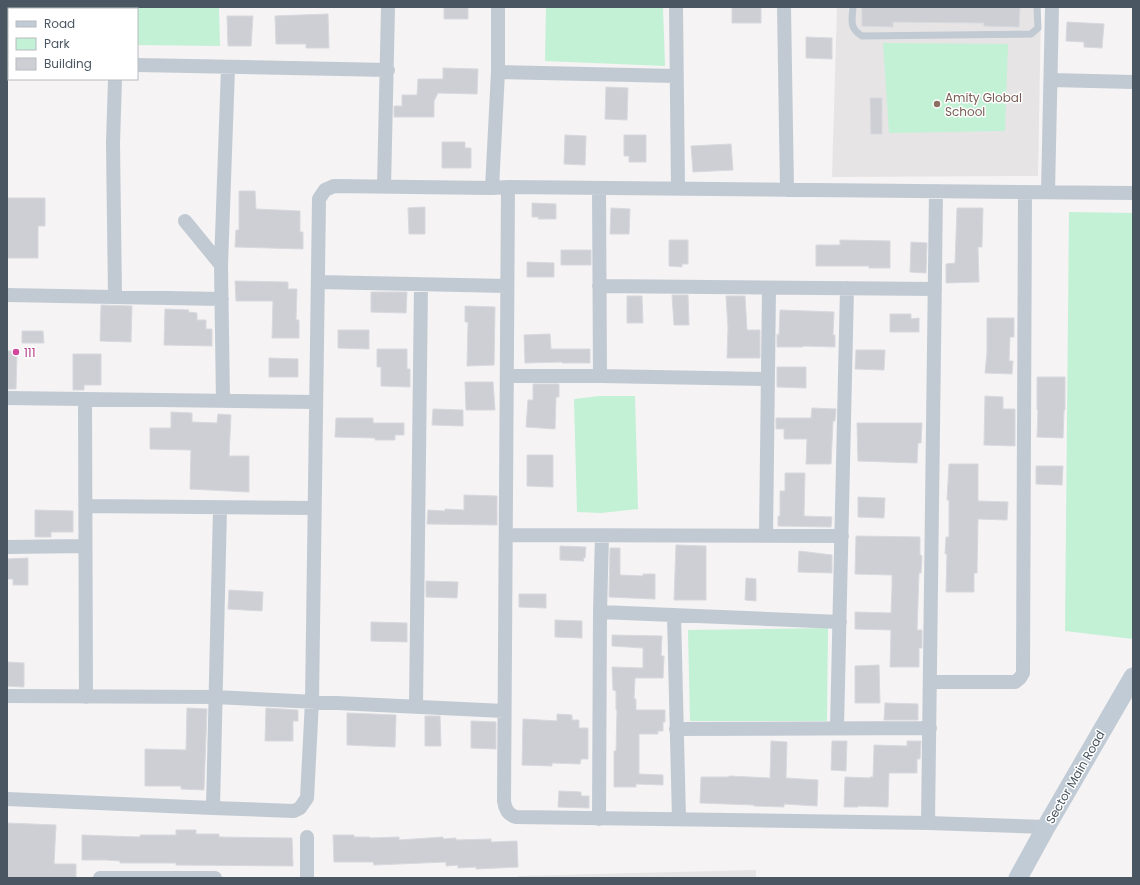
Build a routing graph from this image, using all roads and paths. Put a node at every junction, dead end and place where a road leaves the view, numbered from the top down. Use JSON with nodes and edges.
{"nodes":[{"id":1,"x":388,"y":7,"type":"edge"},
{"id":2,"x":498,"y":7,"type":"edge"},
{"id":3,"x":676,"y":7,"type":"edge"},
{"id":4,"x":784,"y":7,"type":"edge"},
{"id":5,"x":853,"y":7,"type":"edge"},
{"id":6,"x":1037,"y":7,"type":"edge"},
{"id":7,"x":1052,"y":7,"type":"edge"},
{"id":8,"x":138,"y":64,"type":"edge"},
{"id":9,"x":228,"y":68,"type":"junction"},
{"id":10,"x":388,"y":70,"type":"junction"},
{"id":11,"x":498,"y":72,"type":"junction"},
{"id":12,"x":676,"y":76,"type":"junction"},
{"id":13,"x":115,"y":80,"type":"edge"},
{"id":14,"x":1051,"y":80,"type":"junction"},
{"id":15,"x":1133,"y":82,"type":"edge"},
{"id":16,"x":384,"y":187,"type":"junction"},
{"id":17,"x":508,"y":187,"type":"junction"},
{"id":18,"x":492,"y":188,"type":"junction"},
{"id":19,"x":600,"y":188,"type":"junction"},
{"id":20,"x":678,"y":188,"type":"junction"},
{"id":21,"x":786,"y":190,"type":"junction"},
{"id":22,"x":936,"y":191,"type":"junction"},
{"id":23,"x":1025,"y":192,"type":"junction"},
{"id":24,"x":1048,"y":192,"type":"junction"},
{"id":25,"x":1133,"y":193,"type":"edge"},
{"id":26,"x":185,"y":221,"type":"dead end"},
{"id":27,"x":221,"y":265,"type":"junction"},
{"id":28,"x":318,"y":282,"type":"junction"},
{"id":29,"x":421,"y":285,"type":"junction"},
{"id":30,"x":508,"y":286,"type":"junction"},
{"id":31,"x":599,"y":286,"type":"junction"},
{"id":32,"x":769,"y":288,"type":"junction"},
{"id":33,"x":847,"y":288,"type":"junction"},
{"id":34,"x":934,"y":289,"type":"junction"},
{"id":35,"x":7,"y":295,"type":"edge"},
{"id":36,"x":115,"y":297,"type":"junction"},
{"id":37,"x":222,"y":299,"type":"junction"},
{"id":38,"x":507,"y":376,"type":"junction"},
{"id":39,"x":600,"y":376,"type":"junction"},
{"id":40,"x":768,"y":379,"type":"junction"},
{"id":41,"x":7,"y":398,"type":"edge"},
{"id":42,"x":85,"y":399,"type":"junction"},
{"id":43,"x":223,"y":401,"type":"junction"},
{"id":44,"x":316,"y":402,"type":"junction"},
{"id":45,"x":86,"y":506,"type":"junction"},
{"id":46,"x":220,"y":508,"type":"junction"},
{"id":47,"x":314,"y":508,"type":"junction"},
{"id":48,"x":506,"y":536,"type":"junction"},
{"id":49,"x":602,"y":536,"type":"junction"},
{"id":50,"x":766,"y":536,"type":"junction"},
{"id":51,"x":842,"y":536,"type":"junction"},
{"id":52,"x":85,"y":546,"type":"junction"},
{"id":53,"x":7,"y":548,"type":"edge"},
{"id":54,"x":600,"y":612,"type":"junction"},
{"id":55,"x":674,"y":615,"type":"junction"},
{"id":56,"x":840,"y":622,"type":"junction"},
{"id":57,"x":1133,"y":677,"type":"edge"},
{"id":58,"x":930,"y":682,"type":"junction"},
{"id":59,"x":7,"y":696,"type":"edge"},
{"id":60,"x":86,"y":697,"type":"junction"},
{"id":61,"x":215,"y":697,"type":"junction"},
{"id":62,"x":312,"y":701,"type":"junction"},
{"id":63,"x":416,"y":706,"type":"junction"},
{"id":64,"x":504,"y":711,"type":"junction"},
{"id":65,"x":837,"y":728,"type":"junction"},
{"id":66,"x":930,"y":728,"type":"junction"},
{"id":67,"x":676,"y":729,"type":"junction"},
{"id":68,"x":7,"y":799,"type":"edge"},
{"id":69,"x":213,"y":808,"type":"junction"},
{"id":70,"x":599,"y":819,"type":"junction"},
{"id":71,"x":679,"y":819,"type":"junction"},
{"id":72,"x":928,"y":823,"type":"junction"},
{"id":73,"x":1046,"y":827,"type":"junction"},
{"id":74,"x":307,"y":837,"type":"dead end"},
{"id":75,"x":100,"y":878,"type":"edge"},
{"id":76,"x":209,"y":878,"type":"edge"},
{"id":77,"x":215,"y":878,"type":"edge"},
{"id":78,"x":306,"y":878,"type":"edge"},
{"id":79,"x":1018,"y":878,"type":"edge"}],
"edges":[{"from":1,"to":10,"type":"street"},
{"from":2,"to":11,"type":"street"},
{"from":3,"to":12,"type":"street"},
{"from":4,"to":21,"type":"street"},
{"from":5,"to":6,"type":"lane"},
{"from":7,"to":14,"type":"street"},
{"from":8,"to":9,"type":"street"},
{"from":9,"to":10,"type":"street"},
{"from":9,"to":27,"type":"street"},
{"from":10,"to":16,"type":"street"},
{"from":11,"to":12,"type":"street"},
{"from":11,"to":18,"type":"street"},
{"from":12,"to":20,"type":"street"},
{"from":13,"to":36,"type":"street"},
{"from":14,"to":15,"type":"street"},
{"from":14,"to":24,"type":"street"},
{"from":16,"to":18,"type":"street"},
{"from":16,"to":28,"type":"street"},
{"from":17,"to":18,"type":"street"},
{"from":17,"to":19,"type":"street"},
{"from":17,"to":30,"type":"street"},
{"from":19,"to":20,"type":"street"},
{"from":19,"to":31,"type":"street"},
{"from":20,"to":21,"type":"street"},
{"from":21,"to":22,"type":"street"},
{"from":22,"to":23,"type":"street"},
{"from":22,"to":34,"type":"street"},
{"from":23,"to":24,"type":"street"},
{"from":23,"to":58,"type":"street"},
{"from":24,"to":25,"type":"street"},
{"from":26,"to":27,"type":"street"},
{"from":27,"to":37,"type":"street"},
{"from":28,"to":29,"type":"street"},
{"from":28,"to":44,"type":"street"},
{"from":29,"to":30,"type":"street"},
{"from":29,"to":63,"type":"street"},
{"from":30,"to":38,"type":"street"},
{"from":31,"to":32,"type":"street"},
{"from":31,"to":39,"type":"street"},
{"from":32,"to":33,"type":"street"},
{"from":32,"to":40,"type":"street"},
{"from":33,"to":34,"type":"street"},
{"from":33,"to":51,"type":"street"},
{"from":34,"to":58,"type":"street"},
{"from":35,"to":36,"type":"street"},
{"from":36,"to":37,"type":"street"},
{"from":37,"to":43,"type":"street"},
{"from":38,"to":39,"type":"street"},
{"from":38,"to":48,"type":"street"},
{"from":39,"to":40,"type":"street"},
{"from":40,"to":50,"type":"street"},
{"from":41,"to":42,"type":"street"},
{"from":42,"to":43,"type":"street"},
{"from":42,"to":45,"type":"street"},
{"from":43,"to":44,"type":"street"},
{"from":44,"to":47,"type":"street"},
{"from":45,"to":46,"type":"street"},
{"from":45,"to":52,"type":"street"},
{"from":46,"to":47,"type":"street"},
{"from":46,"to":61,"type":"street"},
{"from":47,"to":62,"type":"street"},
{"from":48,"to":49,"type":"street"},
{"from":48,"to":64,"type":"street"},
{"from":49,"to":50,"type":"street"},
{"from":49,"to":54,"type":"street"},
{"from":50,"to":51,"type":"street"},
{"from":51,"to":56,"type":"street"},
{"from":52,"to":53,"type":"street"},
{"from":52,"to":60,"type":"street"},
{"from":54,"to":55,"type":"street"},
{"from":54,"to":70,"type":"street"},
{"from":55,"to":56,"type":"street"},
{"from":55,"to":67,"type":"street"},
{"from":56,"to":65,"type":"street"},
{"from":57,"to":73,"type":"street","name":"Sector Main Road"},
{"from":58,"to":66,"type":"street"},
{"from":59,"to":60,"type":"street"},
{"from":60,"to":61,"type":"street"},
{"from":61,"to":62,"type":"street"},
{"from":61,"to":69,"type":"street"},
{"from":62,"to":63,"type":"street"},
{"from":62,"to":69,"type":"street"},
{"from":63,"to":64,"type":"street"},
{"from":64,"to":70,"type":"street"},
{"from":65,"to":66,"type":"street"},
{"from":65,"to":67,"type":"street"},
{"from":66,"to":72,"type":"street"},
{"from":67,"to":71,"type":"street"},
{"from":68,"to":69,"type":"street"},
{"from":70,"to":71,"type":"street"},
{"from":71,"to":72,"type":"street"},
{"from":72,"to":73,"type":"street"},
{"from":73,"to":79,"type":"street","name":"Sector Main Road"},
{"from":74,"to":78,"type":"street"},
{"from":75,"to":76,"type":"street"},
{"from":76,"to":77,"type":"street"}]}
